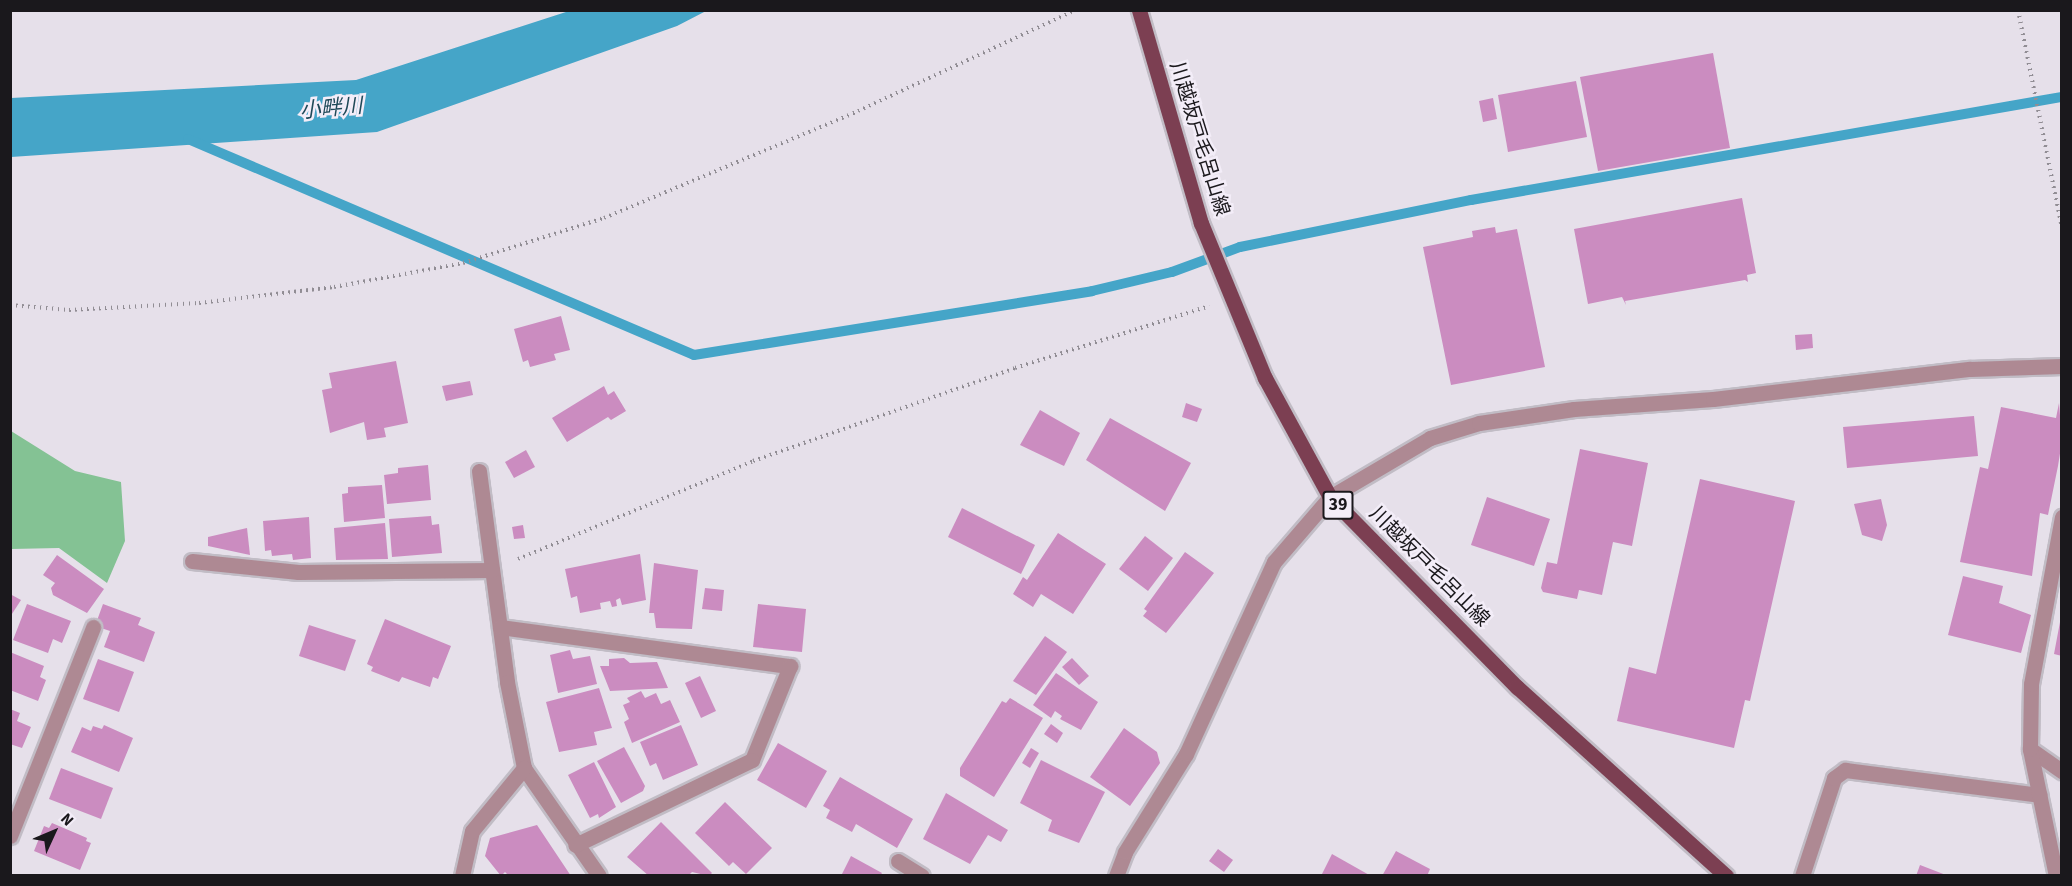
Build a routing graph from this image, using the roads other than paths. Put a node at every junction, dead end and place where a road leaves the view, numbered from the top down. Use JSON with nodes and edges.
{"nodes":[{"id":1,"x":1139,"y":10,"type":"edge"},
{"id":2,"x":2061,"y":366,"type":"edge"},
{"id":3,"x":479,"y":471,"type":"dead end"},
{"id":4,"x":1330,"y":497,"type":"junction"},
{"id":5,"x":2061,"y":517,"type":"edge"},
{"id":6,"x":192,"y":561,"type":"dead end"},
{"id":7,"x":492,"y":570,"type":"junction"},
{"id":8,"x":93,"y":627,"type":"dead end"},
{"id":9,"x":500,"y":627,"type":"junction"},
{"id":10,"x":2030,"y":749,"type":"junction"},
{"id":11,"x":524,"y":768,"type":"junction"},
{"id":12,"x":2061,"y":771,"type":"edge"},
{"id":13,"x":2039,"y":795,"type":"junction"},
{"id":14,"x":10,"y":836,"type":"edge"},
{"id":15,"x":575,"y":845,"type":"junction"},
{"id":16,"x":898,"y":861,"type":"dead end"},
{"id":17,"x":462,"y":876,"type":"edge"},
{"id":18,"x":599,"y":876,"type":"edge"},
{"id":19,"x":922,"y":876,"type":"edge"},
{"id":20,"x":1116,"y":876,"type":"edge"},
{"id":21,"x":1726,"y":876,"type":"edge"},
{"id":22,"x":1802,"y":876,"type":"edge"},
{"id":23,"x":2056,"y":876,"type":"edge"}],
"edges":[{"from":1,"to":4,"type":"main road","name":"川越坂戸毛呂山線","number":"39"},
{"from":2,"to":4,"type":"street"},
{"from":3,"to":7,"type":"street"},
{"from":4,"to":20,"type":"street"},
{"from":4,"to":21,"type":"main road","name":"川越坂戸毛呂山線","number":"39"},
{"from":5,"to":10,"type":"street"},
{"from":6,"to":7,"type":"street"},
{"from":7,"to":9,"type":"street"},
{"from":8,"to":14,"type":"street"},
{"from":9,"to":11,"type":"street"},
{"from":9,"to":15,"type":"street"},
{"from":10,"to":12,"type":"street"},
{"from":10,"to":13,"type":"street"},
{"from":11,"to":15,"type":"street"},
{"from":11,"to":17,"type":"street"},
{"from":13,"to":22,"type":"street"},
{"from":13,"to":23,"type":"street"},
{"from":15,"to":18,"type":"street"},
{"from":16,"to":19,"type":"street"}]}
